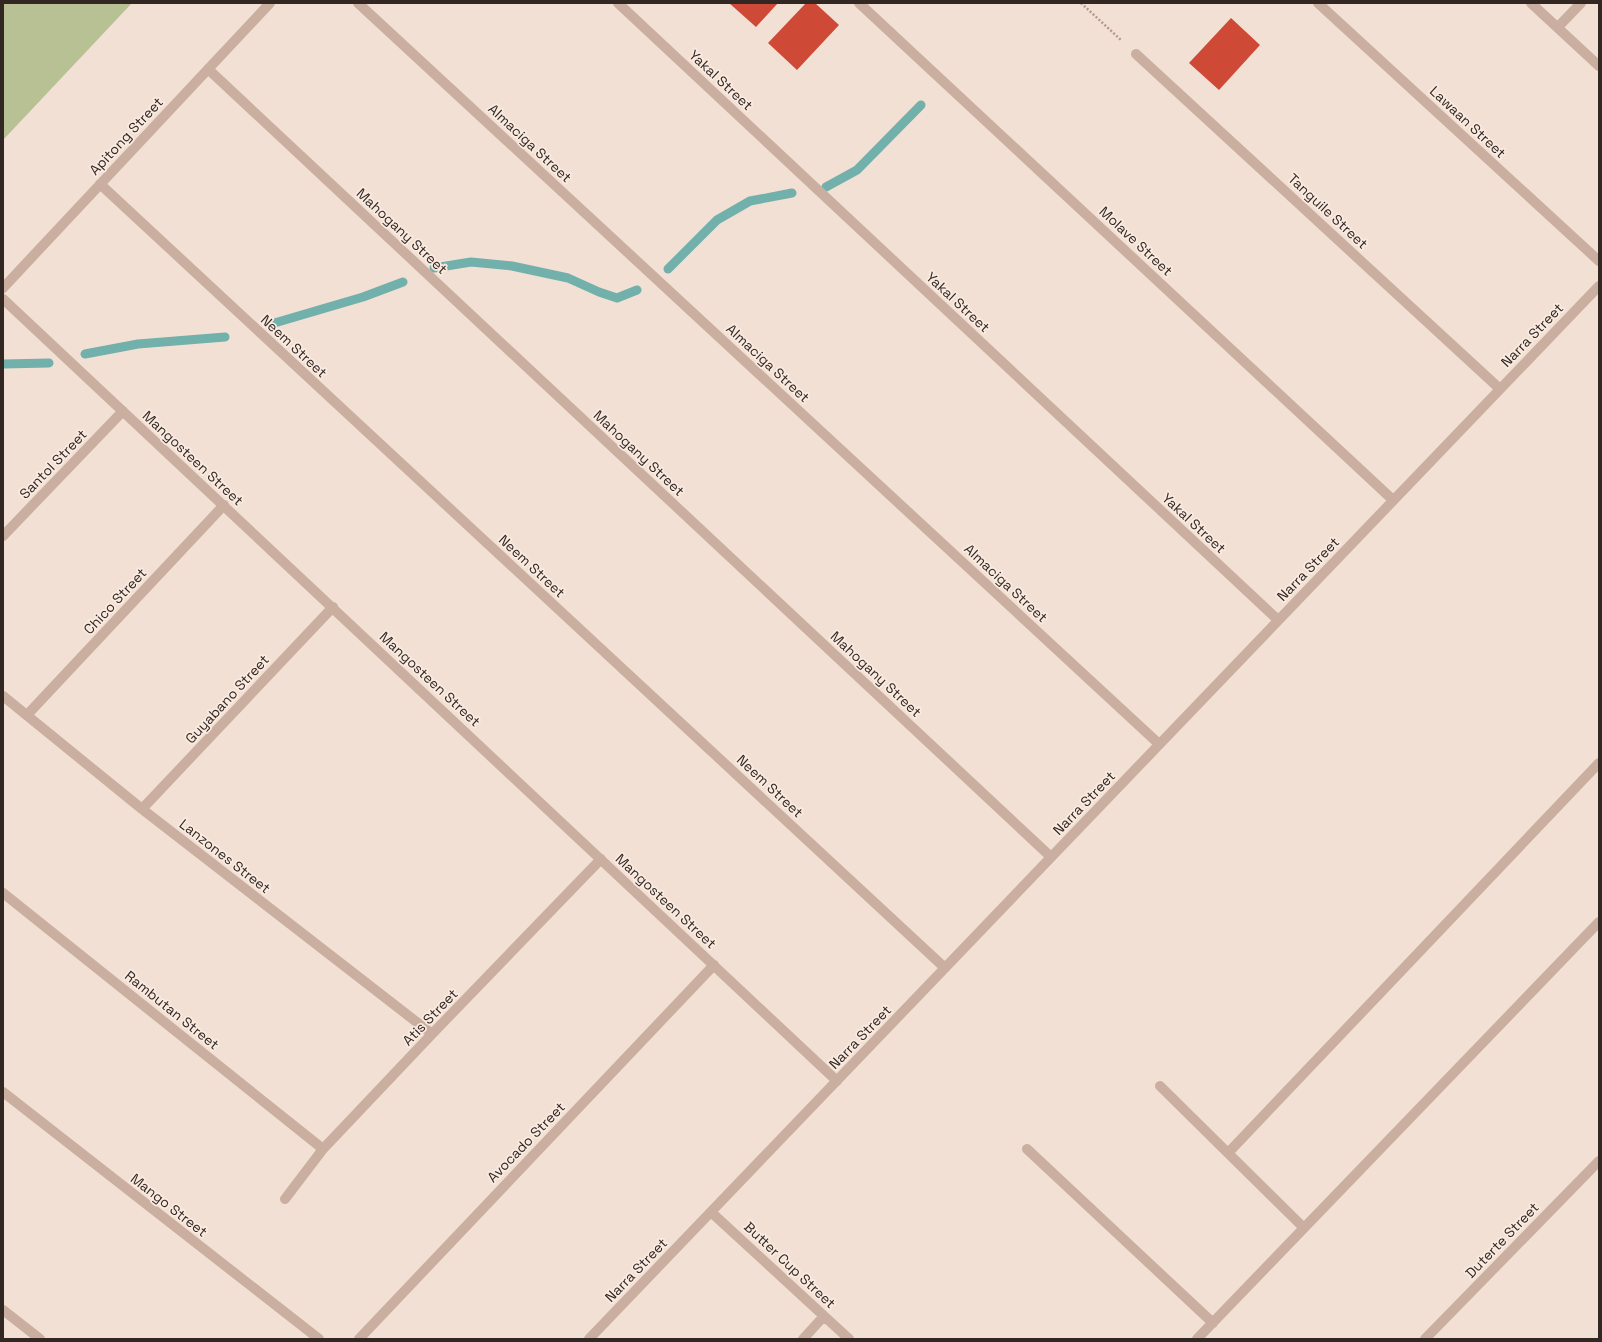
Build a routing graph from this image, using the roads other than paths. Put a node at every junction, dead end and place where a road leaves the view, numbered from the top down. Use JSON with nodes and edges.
{"nodes":[{"id":1,"x":270,"y":3,"type":"edge"},
{"id":2,"x":358,"y":3,"type":"edge"},
{"id":3,"x":618,"y":3,"type":"edge"},
{"id":4,"x":859,"y":3,"type":"edge"},
{"id":5,"x":1318,"y":3,"type":"edge"},
{"id":6,"x":1531,"y":3,"type":"edge"},
{"id":7,"x":1581,"y":3,"type":"edge"},
{"id":8,"x":1558,"y":28,"type":"junction"},
{"id":9,"x":1136,"y":54,"type":"road end"},
{"id":10,"x":1599,"y":66,"type":"edge"},
{"id":11,"x":208,"y":69,"type":"junction"},
{"id":12,"x":100,"y":184,"type":"junction"},
{"id":13,"x":1599,"y":261,"type":"edge"},
{"id":14,"x":1599,"y":286,"type":"edge"},
{"id":15,"x":3,"y":288,"type":"edge"},
{"id":16,"x":3,"y":298,"type":"edge"},
{"id":17,"x":1500,"y":389,"type":"junction"},
{"id":18,"x":123,"y":411,"type":"junction"},
{"id":19,"x":1394,"y":500,"type":"junction"},
{"id":20,"x":224,"y":505,"type":"junction"},
{"id":21,"x":3,"y":536,"type":"edge"},
{"id":22,"x":333,"y":607,"type":"junction"},
{"id":23,"x":1278,"y":620,"type":"junction"},
{"id":24,"x":3,"y":696,"type":"edge"},
{"id":25,"x":27,"y":715,"type":"junction"},
{"id":26,"x":1159,"y":744,"type":"junction"},
{"id":27,"x":1599,"y":763,"type":"edge"},
{"id":28,"x":142,"y":809,"type":"junction"},
{"id":29,"x":1051,"y":857,"type":"junction"},
{"id":30,"x":601,"y":859,"type":"junction"},
{"id":31,"x":3,"y":893,"type":"edge"},
{"id":32,"x":1599,"y":922,"type":"edge"},
{"id":33,"x":714,"y":965,"type":"junction"},
{"id":34,"x":945,"y":968,"type":"junction"},
{"id":35,"x":432,"y":1034,"type":"junction"},
{"id":36,"x":837,"y":1081,"type":"junction"},
{"id":37,"x":1160,"y":1086,"type":"dead end"},
{"id":38,"x":3,"y":1092,"type":"edge"},
{"id":39,"x":323,"y":1149,"type":"junction"},
{"id":40,"x":1027,"y":1149,"type":"dead end"},
{"id":41,"x":1228,"y":1152,"type":"junction"},
{"id":42,"x":1599,"y":1161,"type":"edge"},
{"id":43,"x":285,"y":1199,"type":"dead end"},
{"id":44,"x":711,"y":1212,"type":"junction"},
{"id":45,"x":1304,"y":1228,"type":"junction"},
{"id":46,"x":3,"y":1310,"type":"edge"},
{"id":47,"x":824,"y":1316,"type":"junction"},
{"id":48,"x":1213,"y":1323,"type":"junction"},
{"id":49,"x":40,"y":1339,"type":"edge"},
{"id":50,"x":318,"y":1339,"type":"edge"},
{"id":51,"x":359,"y":1339,"type":"edge"},
{"id":52,"x":589,"y":1339,"type":"edge"},
{"id":53,"x":803,"y":1339,"type":"edge"},
{"id":54,"x":850,"y":1339,"type":"edge"},
{"id":55,"x":1197,"y":1339,"type":"edge"},
{"id":56,"x":1425,"y":1339,"type":"edge"}],
"edges":[{"from":1,"to":11,"type":"street","name":"Apitong Street"},
{"from":2,"to":26,"type":"street","name":"Almaciga Street"},
{"from":3,"to":23,"type":"street","name":"Yakal Street"},
{"from":4,"to":19,"type":"street","name":"Molave Street"},
{"from":5,"to":13,"type":"street","name":"Lawaan Street"},
{"from":6,"to":8,"type":"street"},
{"from":7,"to":8,"type":"street"},
{"from":8,"to":10,"type":"street"},
{"from":9,"to":17,"type":"street","name":"Tanguile Street"},
{"from":11,"to":12,"type":"street","name":"Apitong Street"},
{"from":11,"to":29,"type":"street","name":"Mahogany Street"},
{"from":12,"to":15,"type":"street","name":"Apitong Street"},
{"from":12,"to":34,"type":"street","name":"Neem Street"},
{"from":14,"to":17,"type":"street","name":"Narra Street"},
{"from":16,"to":18,"type":"street","name":"Mangosteen Street"},
{"from":17,"to":19,"type":"street","name":"Narra Street"},
{"from":18,"to":20,"type":"street","name":"Mangosteen Street"},
{"from":18,"to":21,"type":"street","name":"Santol Street"},
{"from":19,"to":23,"type":"street","name":"Narra Street"},
{"from":20,"to":22,"type":"street","name":"Mangosteen Street"},
{"from":20,"to":25,"type":"street","name":"Chico Street"},
{"from":22,"to":28,"type":"street","name":"Guyabano Street"},
{"from":22,"to":30,"type":"street","name":"Mangosteen Street"},
{"from":23,"to":26,"type":"street","name":"Narra Street"},
{"from":24,"to":25,"type":"street","name":"Lanzones Street"},
{"from":25,"to":28,"type":"street","name":"Lanzones Street"},
{"from":26,"to":29,"type":"street","name":"Narra Street"},
{"from":27,"to":41,"type":"street"},
{"from":28,"to":35,"type":"street","name":"Lanzones Street"},
{"from":29,"to":34,"type":"street","name":"Narra Street"},
{"from":30,"to":33,"type":"street","name":"Mangosteen Street"},
{"from":30,"to":35,"type":"street","name":"Atis Street"},
{"from":31,"to":39,"type":"street","name":"Rambutan Street"},
{"from":32,"to":45,"type":"street"},
{"from":33,"to":36,"type":"street","name":"Mangosteen Street"},
{"from":33,"to":51,"type":"street","name":"Avocado Street"},
{"from":34,"to":36,"type":"street","name":"Narra Street"},
{"from":35,"to":39,"type":"street","name":"Atis Street"},
{"from":36,"to":44,"type":"street","name":"Narra Street"},
{"from":37,"to":41,"type":"street"},
{"from":38,"to":50,"type":"street","name":"Mango Street"},
{"from":39,"to":43,"type":"street","name":"Atis Street"},
{"from":40,"to":48,"type":"street"},
{"from":41,"to":45,"type":"street"},
{"from":42,"to":56,"type":"street","name":"Duterte Street"},
{"from":44,"to":47,"type":"street","name":"Butter Cup Street"},
{"from":44,"to":52,"type":"street","name":"Narra Street"},
{"from":45,"to":48,"type":"street"},
{"from":46,"to":49,"type":"street"},
{"from":47,"to":53,"type":"street"},
{"from":47,"to":54,"type":"street","name":"Butter Cup Street"},
{"from":48,"to":55,"type":"street"}]}
